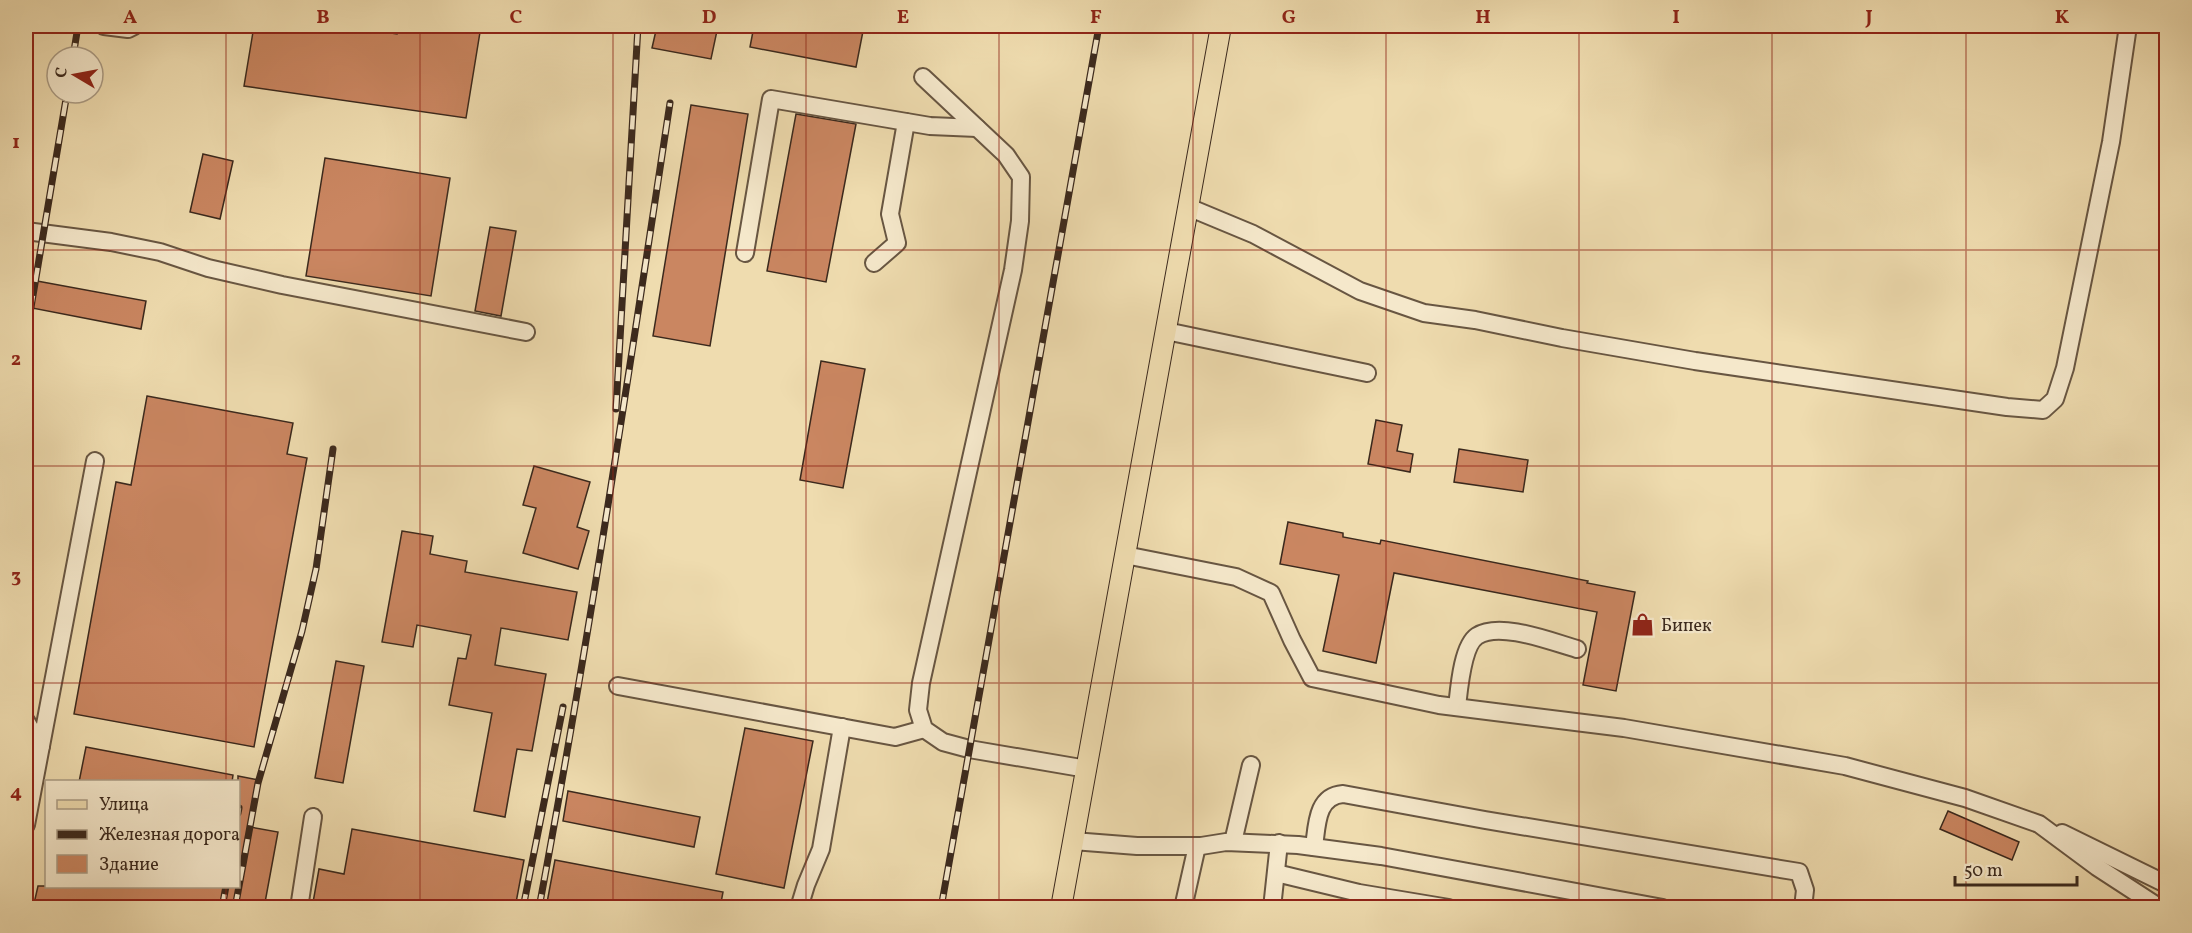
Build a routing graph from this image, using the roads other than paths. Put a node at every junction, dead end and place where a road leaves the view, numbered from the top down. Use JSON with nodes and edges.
{"nodes":[{"id":1,"x":104,"y":26,"type":"edge"},
{"id":2,"x":134,"y":26,"type":"edge"},
{"id":3,"x":1221,"y":26,"type":"edge"},
{"id":4,"x":2128,"y":26,"type":"edge"},
{"id":5,"x":923,"y":77,"type":"dead end"},
{"id":6,"x":906,"y":122,"type":"junction"},
{"id":7,"x":977,"y":128,"type":"junction"},
{"id":8,"x":1188,"y":207,"type":"junction"},
{"id":9,"x":26,"y":231,"type":"edge"},
{"id":10,"x":745,"y":253,"type":"dead end"},
{"id":11,"x":874,"y":263,"type":"dead end"},
{"id":12,"x":1166,"y":331,"type":"junction"},
{"id":13,"x":526,"y":332,"type":"dead end"},
{"id":14,"x":1367,"y":373,"type":"dead end"},
{"id":15,"x":95,"y":461,"type":"dead end"},
{"id":16,"x":1125,"y":555,"type":"junction"},
{"id":17,"x":1577,"y":649,"type":"dead end"},
{"id":18,"x":618,"y":686,"type":"dead end"},
{"id":19,"x":1457,"y":707,"type":"junction"},
{"id":20,"x":26,"y":721,"type":"edge"},
{"id":21,"x":842,"y":727,"type":"junction"},
{"id":22,"x":924,"y":729,"type":"junction"},
{"id":23,"x":41,"y":746,"type":"junction"},
{"id":24,"x":1251,"y":765,"type":"dead end"},
{"id":25,"x":1087,"y":769,"type":"junction"},
{"id":26,"x":313,"y":817,"type":"dead end"},
{"id":27,"x":2039,"y":824,"type":"junction"},
{"id":28,"x":26,"y":825,"type":"edge"},
{"id":29,"x":1073,"y":841,"type":"junction"},
{"id":30,"x":1233,"y":842,"type":"junction"},
{"id":31,"x":1280,"y":843,"type":"junction"},
{"id":32,"x":1197,"y":846,"type":"junction"},
{"id":33,"x":1314,"y":847,"type":"junction"},
{"id":34,"x":1276,"y":873,"type":"junction"},
{"id":35,"x":2166,"y":884,"type":"edge"},
{"id":36,"x":299,"y":908,"type":"edge"},
{"id":37,"x":799,"y":908,"type":"edge"},
{"id":38,"x":1061,"y":908,"type":"edge"},
{"id":39,"x":1183,"y":908,"type":"edge"},
{"id":40,"x":1272,"y":908,"type":"edge"},
{"id":41,"x":1449,"y":908,"type":"edge"},
{"id":42,"x":1663,"y":908,"type":"edge"},
{"id":43,"x":1803,"y":908,"type":"edge"},
{"id":44,"x":2160,"y":908,"type":"edge"}],
"edges":[{"from":1,"to":2,"type":"street"},
{"from":3,"to":8,"type":"main road"},
{"from":4,"to":8,"type":"street"},
{"from":5,"to":7,"type":"street"},
{"from":6,"to":7,"type":"street"},
{"from":6,"to":10,"type":"street"},
{"from":6,"to":11,"type":"street"},
{"from":7,"to":22,"type":"street"},
{"from":8,"to":12,"type":"main road"},
{"from":9,"to":13,"type":"street"},
{"from":12,"to":14,"type":"street"},
{"from":12,"to":16,"type":"main road"},
{"from":15,"to":23,"type":"street"},
{"from":16,"to":19,"type":"street"},
{"from":16,"to":25,"type":"main road"},
{"from":17,"to":19,"type":"street"},
{"from":18,"to":21,"type":"street"},
{"from":19,"to":27,"type":"street"},
{"from":20,"to":23,"type":"street"},
{"from":21,"to":22,"type":"street"},
{"from":21,"to":37,"type":"street"},
{"from":22,"to":25,"type":"street"},
{"from":23,"to":28,"type":"street"},
{"from":24,"to":30,"type":"street"},
{"from":25,"to":29,"type":"main road"},
{"from":26,"to":36,"type":"street"},
{"from":27,"to":35,"type":"street"},
{"from":27,"to":44,"type":"street"},
{"from":29,"to":32,"type":"street"},
{"from":29,"to":38,"type":"main road"},
{"from":30,"to":31,"type":"street"},
{"from":30,"to":32,"type":"street"},
{"from":31,"to":33,"type":"street"},
{"from":31,"to":34,"type":"street"},
{"from":32,"to":39,"type":"street"},
{"from":33,"to":42,"type":"street"},
{"from":33,"to":43,"type":"street"},
{"from":34,"to":40,"type":"street"},
{"from":34,"to":41,"type":"street"}]}
